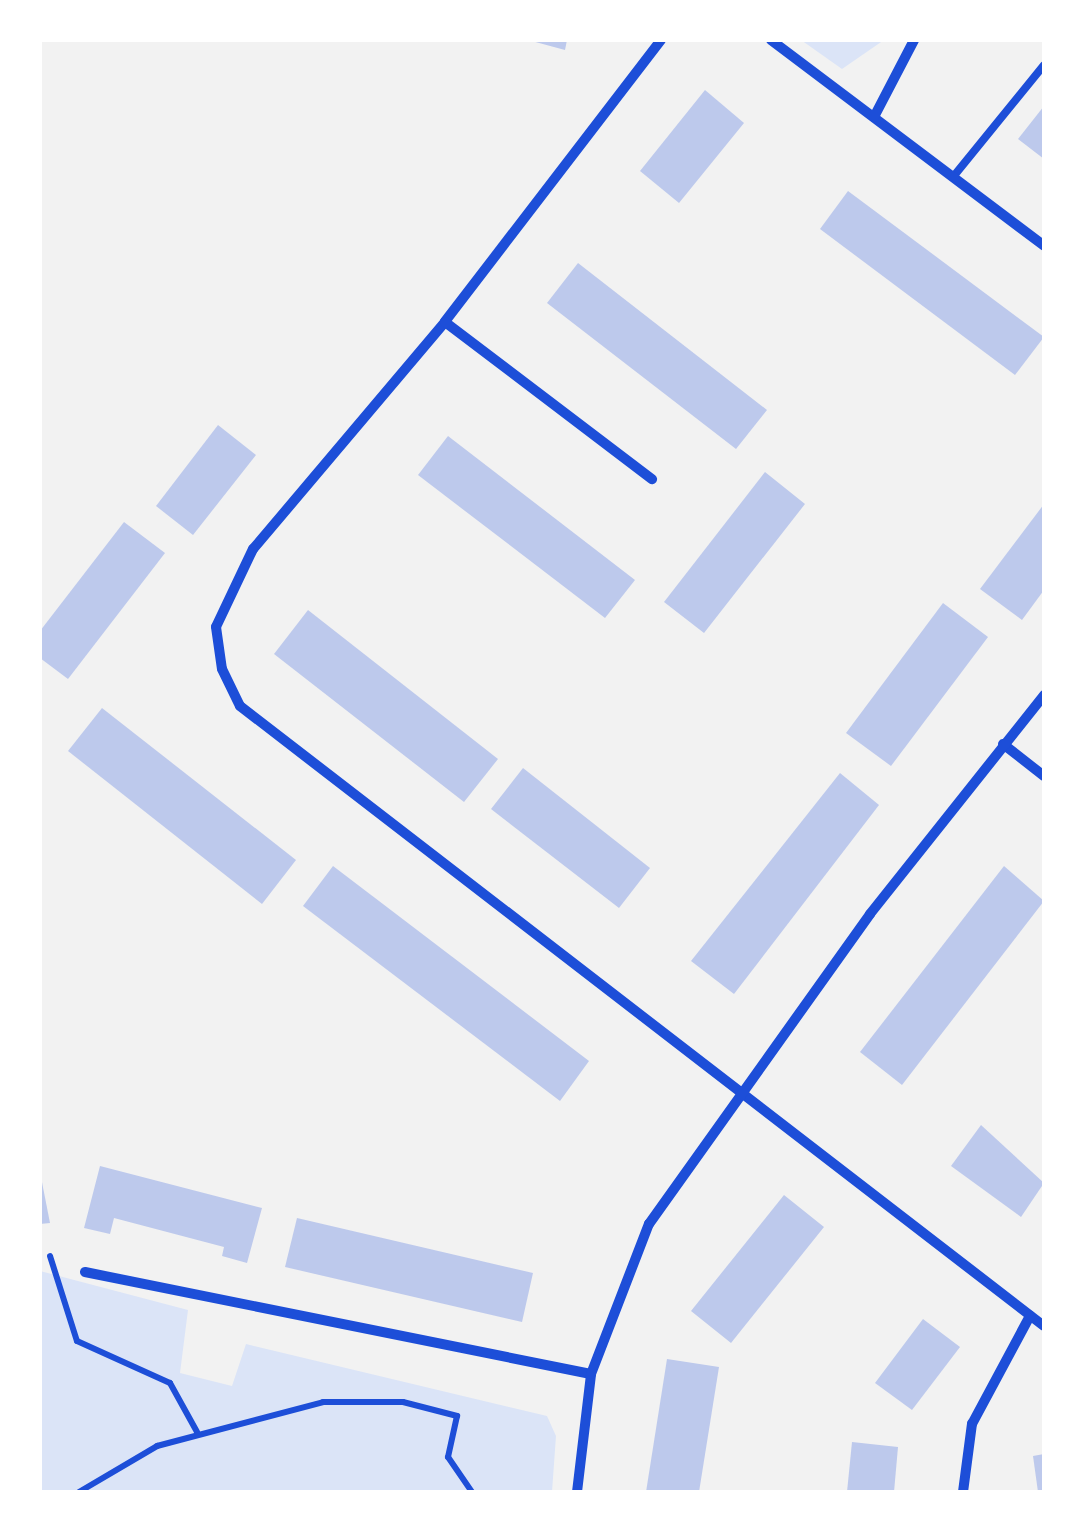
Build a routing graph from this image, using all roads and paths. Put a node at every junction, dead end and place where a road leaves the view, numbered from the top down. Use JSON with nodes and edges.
{"nodes":[{"id":1,"x":661,"y":40,"type":"edge"},
{"id":2,"x":771,"y":40,"type":"edge"},
{"id":3,"x":914,"y":40,"type":"edge"},
{"id":4,"x":1044,"y":65,"type":"edge"},
{"id":5,"x":874,"y":117,"type":"junction"},
{"id":6,"x":953,"y":177,"type":"junction"},
{"id":7,"x":1044,"y":246,"type":"edge"},
{"id":8,"x":445,"y":322,"type":"junction"},
{"id":9,"x":652,"y":478,"type":"dead end"},
{"id":10,"x":1044,"y":695,"type":"edge"},
{"id":11,"x":1004,"y":744,"type":"junction"},
{"id":12,"x":1044,"y":776,"type":"edge"},
{"id":13,"x":741,"y":1090,"type":"junction"},
{"id":14,"x":50,"y":1256,"type":"dead end"},
{"id":15,"x":85,"y":1272,"type":"dead end"},
{"id":16,"x":1030,"y":1316,"type":"junction"},
{"id":17,"x":1044,"y":1326,"type":"edge"},
{"id":18,"x":591,"y":1374,"type":"junction"},
{"id":19,"x":197,"y":1432,"type":"junction"},
{"id":20,"x":80,"y":1492,"type":"edge"},
{"id":21,"x":472,"y":1492,"type":"edge"},
{"id":22,"x":577,"y":1492,"type":"edge"},
{"id":23,"x":962,"y":1492,"type":"edge"}],
"edges":[{"from":1,"to":8,"type":"street"},
{"from":2,"to":5,"type":"street"},
{"from":3,"to":5,"type":"street"},
{"from":4,"to":6,"type":"lane"},
{"from":5,"to":6,"type":"street"},
{"from":6,"to":7,"type":"street"},
{"from":8,"to":9,"type":"street"},
{"from":8,"to":13,"type":"street"},
{"from":10,"to":11,"type":"street"},
{"from":11,"to":12,"type":"street"},
{"from":11,"to":13,"type":"street"},
{"from":13,"to":16,"type":"street"},
{"from":13,"to":18,"type":"street"},
{"from":14,"to":19,"type":"path"},
{"from":15,"to":18,"type":"street"},
{"from":16,"to":17,"type":"street"},
{"from":16,"to":23,"type":"street"},
{"from":18,"to":22,"type":"street"},
{"from":19,"to":20,"type":"path"},
{"from":19,"to":21,"type":"path"}]}
